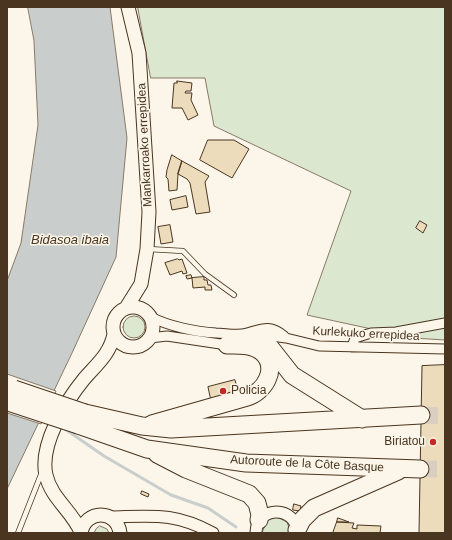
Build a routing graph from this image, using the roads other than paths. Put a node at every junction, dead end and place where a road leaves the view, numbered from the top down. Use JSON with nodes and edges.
{"nodes":[{"id":1,"x":128,"y":7,"type":"edge"},
{"id":2,"x":147,"y":249,"type":"junction"},
{"id":3,"x":141,"y":284,"type":"junction"},
{"id":4,"x":234,"y":295,"type":"dead end"},
{"id":5,"x":126,"y":308,"type":"junction"},
{"id":6,"x":148,"y":314,"type":"junction"},
{"id":7,"x":445,"y":323,"type":"edge"},
{"id":8,"x":114,"y":334,"type":"junction"},
{"id":9,"x":250,"y":335,"type":"junction"},
{"id":10,"x":150,"y":338,"type":"junction"},
{"id":11,"x":227,"y":345,"type":"junction"},
{"id":12,"x":130,"y":347,"type":"junction"},
{"id":13,"x":352,"y":347,"type":"junction"},
{"id":14,"x":445,"y":349,"type":"edge"},
{"id":15,"x":105,"y":357,"type":"junction"},
{"id":16,"x":9,"y":394,"type":"edge"},
{"id":17,"x":421,"y":415,"type":"tunnel mouth"},
{"id":18,"x":82,"y":419,"type":"junction"},
{"id":19,"x":362,"y":419,"type":"junction"},
{"id":20,"x":142,"y":426,"type":"junction"},
{"id":21,"x":147,"y":449,"type":"junction"},
{"id":22,"x":46,"y":461,"type":"junction"},
{"id":23,"x":401,"y":469,"type":"junction"},
{"id":24,"x":420,"y":469,"type":"tunnel mouth"},
{"id":25,"x":62,"y":502,"type":"junction"},
{"id":26,"x":140,"y":515,"type":"junction"},
{"id":27,"x":92,"y":516,"type":"junction"},
{"id":28,"x":110,"y":517,"type":"junction"},
{"id":29,"x":255,"y":528,"type":"edge"},
{"id":30,"x":297,"y":531,"type":"edge"},
{"id":31,"x":81,"y":532,"type":"edge"},
{"id":32,"x":18,"y":533,"type":"edge"},
{"id":33,"x":121,"y":533,"type":"edge"},
{"id":34,"x":213,"y":533,"type":"edge"}],
"edges":[{"from":1,"to":2,"type":"main road","name":"Mankarroako errepidea"},
{"from":2,"to":3,"type":"main road","name":"Mankarroako errepidea"},
{"from":2,"to":4,"type":"lane"},
{"from":3,"to":5,"type":"main road","name":"Mankarroako errepidea"},
{"from":3,"to":6,"type":"main road","name":"Mankarroako errepidea"},
{"from":5,"to":6,"type":"main road"},
{"from":5,"to":8,"type":"main road"},
{"from":6,"to":9,"type":"street"},
{"from":6,"to":10,"type":"main road"},
{"from":7,"to":13,"type":"street"},
{"from":8,"to":12,"type":"main road"},
{"from":8,"to":15,"type":"main road"},
{"from":9,"to":11,"type":"street"},
{"from":9,"to":13,"type":"street","name":"Kurlekuko errepidea"},
{"from":9,"to":19,"type":"highway"},
{"from":10,"to":11,"type":"street"},
{"from":10,"to":12,"type":"main road"},
{"from":11,"to":20,"type":"highway"},
{"from":12,"to":15,"type":"main road"},
{"from":13,"to":14,"type":"street","name":"Kurlekuko errepidea"},
{"from":15,"to":22,"type":"main road"},
{"from":16,"to":18,"type":"highway","bridge":true},
{"from":17,"to":19,"type":"highway"},
{"from":18,"to":20,"type":"highway"},
{"from":18,"to":21,"type":"highway","name":"Autoroute de la Côte Basque"},
{"from":19,"to":20,"type":"highway"},
{"from":21,"to":23,"type":"highway","name":"Autoroute de la Côte Basque"},
{"from":21,"to":29,"type":"highway"},
{"from":22,"to":25,"type":"main road"},
{"from":22,"to":32,"type":"lane"},
{"from":23,"to":24,"type":"highway","name":"Autoroute de la Côte Basque"},
{"from":23,"to":30,"type":"highway"},
{"from":25,"to":27,"type":"main road"},
{"from":25,"to":31,"type":"main road"},
{"from":26,"to":28,"type":"street"},
{"from":26,"to":33,"type":"street"},
{"from":26,"to":34,"type":"street"},
{"from":27,"to":28,"type":"main road"},
{"from":27,"to":31,"type":"main road"},
{"from":28,"to":33,"type":"main road"},
{"from":29,"to":30,"type":"street"}]}
